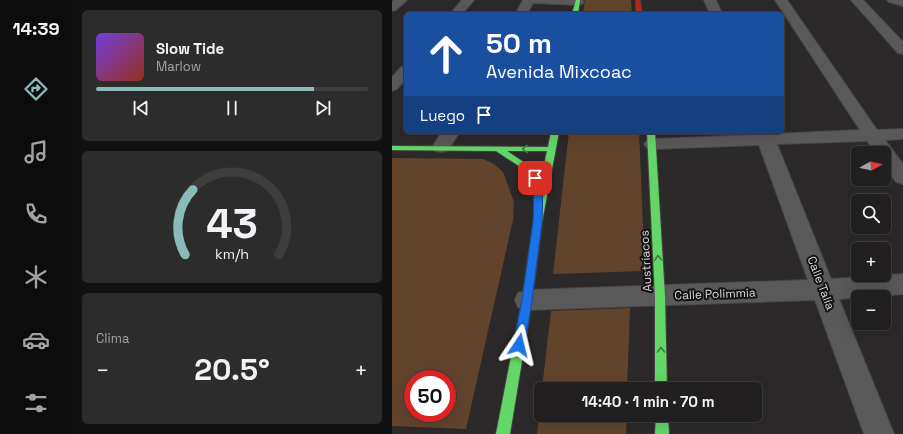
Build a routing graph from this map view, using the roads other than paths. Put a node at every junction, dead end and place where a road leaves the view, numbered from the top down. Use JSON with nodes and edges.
{"nodes":[{"id":1,"x":401,"y":0,"type":"edge"},
{"id":2,"x":468,"y":0,"type":"edge"},
{"id":3,"x":529,"y":0,"type":"edge"},
{"id":4,"x":536,"y":0,"type":"edge"},
{"id":5,"x":638,"y":0,"type":"edge"},
{"id":6,"x":710,"y":0,"type":"edge"},
{"id":7,"x":781,"y":0,"type":"edge"},
{"id":8,"x":857,"y":0,"type":"edge"},
{"id":9,"x":893,"y":0,"type":"edge"},
{"id":10,"x":578,"y":1,"type":"edge"},
{"id":11,"x":903,"y":3,"type":"edge"},
{"id":12,"x":392,"y":8,"type":"edge"},
{"id":13,"x":458,"y":12,"type":"edge"},
{"id":14,"x":522,"y":12,"type":"edge"},
{"id":15,"x":575,"y":12,"type":"edge"},
{"id":16,"x":639,"y":12,"type":"edge"},
{"id":17,"x":715,"y":12,"type":"edge"},
{"id":18,"x":903,"y":50,"type":"edge"},
{"id":19,"x":404,"y":72,"type":"edge"},
{"id":20,"x":392,"y":86,"type":"edge"},
{"id":21,"x":450,"y":134,"type":"edge"},
{"id":22,"x":555,"y":134,"type":"edge"},
{"id":23,"x":903,"y":134,"type":"edge"},
{"id":24,"x":764,"y":135,"type":"edge"},
{"id":25,"x":872,"y":135,"type":"junction"},
{"id":26,"x":652,"y":138,"type":"edge"},
{"id":27,"x":392,"y":148,"type":"edge"},
{"id":28,"x":441,"y":148,"type":"junction"},
{"id":29,"x":552,"y":149,"type":"junction"},
{"id":30,"x":498,"y":150,"type":"junction"},
{"id":31,"x":903,"y":178,"type":"edge"},
{"id":32,"x":537,"y":222,"type":"junction"},
{"id":33,"x":903,"y":284,"type":"edge"},
{"id":34,"x":823,"y":290,"type":"junction"},
{"id":35,"x":660,"y":297,"type":"junction"},
{"id":36,"x":527,"y":300,"type":"junction"},
{"id":37,"x":661,"y":382,"type":"edge"},
{"id":38,"x":662,"y":422,"type":"edge"},
{"id":39,"x":503,"y":434,"type":"edge"},
{"id":40,"x":662,"y":434,"type":"edge"},
{"id":41,"x":880,"y":434,"type":"edge"}],
"edges":[{"from":1,"to":12,"type":"street"},
{"from":2,"to":13,"type":"street"},
{"from":3,"to":14,"type":"street"},
{"from":4,"to":10,"type":"street"},
{"from":5,"to":16,"type":"street"},
{"from":6,"to":17,"type":"street"},
{"from":7,"to":25,"type":"street"},
{"from":8,"to":18,"type":"street"},
{"from":9,"to":11,"type":"street"},
{"from":10,"to":15,"type":"street"},
{"from":19,"to":20,"type":"street"},
{"from":21,"to":28,"type":"street"},
{"from":22,"to":29,"type":"street"},
{"from":23,"to":25,"type":"street"},
{"from":24,"to":25,"type":"street"},
{"from":24,"to":26,"type":"street"},
{"from":24,"to":34,"type":"street","name":"Calle Talía"},
{"from":25,"to":31,"type":"street"},
{"from":35,"to":26,"type":"street","name":"Austríacos","one_way":true},
{"from":27,"to":28,"type":"street"},
{"from":28,"to":30,"type":"street"},
{"from":29,"to":30,"type":"street","one_way":true},
{"from":29,"to":32,"type":"street"},
{"from":30,"to":32,"type":"street"},
{"from":32,"to":36,"type":"street"},
{"from":33,"to":34,"type":"street","name":"Calle Polimmia"},
{"from":34,"to":35,"type":"street","name":"Calle Polimmia"},
{"from":34,"to":41,"type":"street","name":"Calle Talía"},
{"from":35,"to":36,"type":"street","name":"Calle Polimmia"},
{"from":37,"to":35,"type":"street","name":"Austríacos","one_way":true},
{"from":36,"to":39,"type":"street"},
{"from":38,"to":40,"type":"street"}]}
